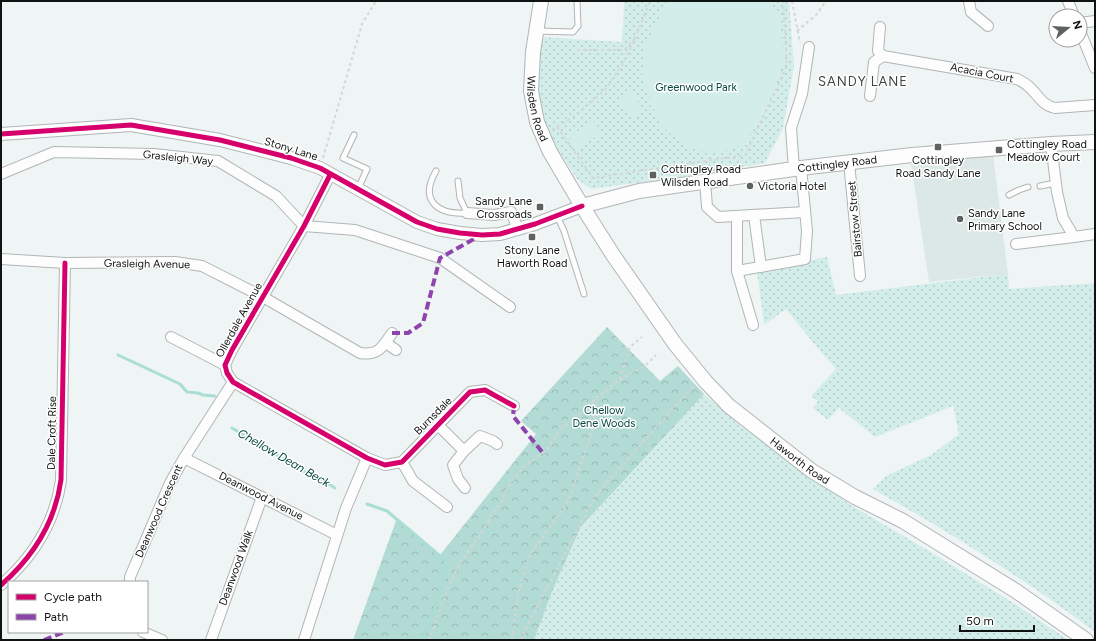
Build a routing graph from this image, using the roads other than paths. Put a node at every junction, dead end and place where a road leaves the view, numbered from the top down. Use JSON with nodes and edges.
{"nodes":[{"id":1,"x":541,"y":1,"type":"edge"},
{"id":2,"x":577,"y":1,"type":"edge"},
{"id":3,"x":969,"y":1,"type":"edge"},
{"id":4,"x":988,"y":26,"type":"dead end"},
{"id":5,"x":880,"y":27,"type":"dead end"},
{"id":6,"x":536,"y":31,"type":"junction"},
{"id":7,"x":809,"y":47,"type":"dead end"},
{"id":8,"x":1087,"y":48,"type":"edge"},
{"id":9,"x":883,"y":56,"type":"junction"},
{"id":10,"x":1095,"y":68,"type":"edge"},
{"id":11,"x":870,"y":96,"type":"dead end"},
{"id":12,"x":1095,"y":105,"type":"edge"},
{"id":13,"x":1,"y":134,"type":"edge"},
{"id":14,"x":354,"y":135,"type":"dead end"},
{"id":15,"x":1095,"y":142,"type":"edge"},
{"id":16,"x":1050,"y":144,"type":"junction"},
{"id":17,"x":849,"y":162,"type":"junction"},
{"id":18,"x":797,"y":168,"type":"junction"},
{"id":19,"x":325,"y":171,"type":"junction"},
{"id":20,"x":436,"y":171,"type":"dead end"},
{"id":21,"x":1,"y":174,"type":"edge"},
{"id":22,"x":705,"y":181,"type":"junction"},
{"id":23,"x":458,"y":182,"type":"dead end"},
{"id":24,"x":1056,"y":183,"type":"junction"},
{"id":25,"x":1040,"y":186,"type":"dead end"},
{"id":26,"x":1028,"y":187,"type":"dead end"},
{"id":27,"x":358,"y":190,"type":"junction"},
{"id":28,"x":1009,"y":195,"type":"dead end"},
{"id":29,"x":582,"y":206,"type":"junction"},
{"id":30,"x":805,"y":212,"type":"junction"},
{"id":31,"x":467,"y":213,"type":"junction"},
{"id":32,"x":754,"y":215,"type":"junction"},
{"id":33,"x":557,"y":216,"type":"junction"},
{"id":34,"x":737,"y":216,"type":"junction"},
{"id":35,"x":304,"y":226,"type":"junction"},
{"id":36,"x":518,"y":229,"type":"junction"},
{"id":37,"x":1095,"y":234,"type":"edge"},
{"id":38,"x":1074,"y":237,"type":"junction"},
{"id":39,"x":1016,"y":244,"type":"dead end"},
{"id":40,"x":1,"y":259,"type":"edge"},
{"id":41,"x":65,"y":263,"type":"junction"},
{"id":42,"x":761,"y":267,"type":"junction"},
{"id":43,"x":737,"y":271,"type":"junction"},
{"id":44,"x":860,"y":276,"type":"dead end"},
{"id":45,"x":584,"y":294,"type":"dead end"},
{"id":46,"x":263,"y":298,"type":"junction"},
{"id":47,"x":510,"y":307,"type":"dead end"},
{"id":48,"x":753,"y":325,"type":"dead end"},
{"id":49,"x":392,"y":333,"type":"dead end"},
{"id":50,"x":171,"y":337,"type":"dead end"},
{"id":51,"x":386,"y":343,"type":"junction"},
{"id":52,"x":396,"y":350,"type":"dead end"},
{"id":53,"x":225,"y":365,"type":"junction"},
{"id":54,"x":234,"y":382,"type":"junction"},
{"id":55,"x":514,"y":406,"type":"dead end"},
{"id":56,"x":438,"y":425,"type":"junction"},
{"id":57,"x":496,"y":444,"type":"dead end"},
{"id":58,"x":464,"y":451,"type":"junction"},
{"id":59,"x":184,"y":458,"type":"junction"},
{"id":60,"x":367,"y":458,"type":"junction"},
{"id":61,"x":402,"y":462,"type":"junction"},
{"id":62,"x":464,"y":488,"type":"dead end"},
{"id":63,"x":262,"y":497,"type":"junction"},
{"id":64,"x":447,"y":507,"type":"dead end"},
{"id":65,"x":337,"y":535,"type":"junction"},
{"id":66,"x":130,"y":581,"type":"edge"},
{"id":67,"x":1,"y":585,"type":"edge"},
{"id":68,"x":146,"y":633,"type":"edge"},
{"id":69,"x":162,"y":640,"type":"edge"},
{"id":70,"x":211,"y":640,"type":"edge"},
{"id":71,"x":304,"y":640,"type":"edge"},
{"id":72,"x":1086,"y":640,"type":"edge"}],
"edges":[{"from":1,"to":6,"type":"main road","name":"Wilsden Road"},
{"from":2,"to":6,"type":"lane"},
{"from":3,"to":4,"type":"street"},
{"from":5,"to":9,"type":"street"},
{"from":6,"to":29,"type":"main road","name":"Wilsden Road"},
{"from":7,"to":18,"type":"street"},
{"from":8,"to":10,"type":"street"},
{"from":9,"to":11,"type":"street"},
{"from":9,"to":12,"type":"street","name":"Acacia Court"},
{"from":13,"to":19,"type":"street","name":"Stony Lane"},
{"from":14,"to":27,"type":"lane"},
{"from":15,"to":16,"type":"main road","name":"Cottingley Road"},
{"from":16,"to":17,"type":"main road","name":"Cottingley Road"},
{"from":16,"to":24,"type":"street"},
{"from":17,"to":18,"type":"main road","name":"Cottingley Road"},
{"from":17,"to":44,"type":"street","name":"Bairstow Street"},
{"from":18,"to":22,"type":"main road","name":"Cottingley Road"},
{"from":18,"to":30,"type":"street"},
{"from":19,"to":27,"type":"street","name":"Stony Lane"},
{"from":19,"to":35,"type":"street","name":"Ollerdale Avenue"},
{"from":20,"to":31,"type":"lane"},
{"from":21,"to":35,"type":"street","name":"Grasleigh Way"},
{"from":22,"to":29,"type":"main road","name":"Cottingley Road"},
{"from":22,"to":34,"type":"street"},
{"from":23,"to":31,"type":"lane"},
{"from":24,"to":25,"type":"lane"},
{"from":24,"to":38,"type":"street"},
{"from":26,"to":28,"type":"lane"},
{"from":27,"to":36,"type":"street","name":"Stony Lane"},
{"from":29,"to":33,"type":"street","name":"Stony Lane"},
{"from":29,"to":72,"type":"main road","name":"Haworth Road"},
{"from":30,"to":32,"type":"street"},
{"from":30,"to":42,"type":"street"},
{"from":31,"to":36,"type":"street"},
{"from":32,"to":34,"type":"street"},
{"from":32,"to":42,"type":"street"},
{"from":33,"to":36,"type":"street","name":"Stony Lane"},
{"from":33,"to":45,"type":"lane"},
{"from":34,"to":43,"type":"street"},
{"from":35,"to":46,"type":"street","name":"Ollerdale Avenue"},
{"from":35,"to":47,"type":"street"},
{"from":37,"to":38,"type":"street"},
{"from":38,"to":39,"type":"street"},
{"from":40,"to":41,"type":"street","name":"Grasleigh Avenue"},
{"from":41,"to":46,"type":"street","name":"Grasleigh Avenue"},
{"from":41,"to":67,"type":"street","name":"Dale Croft Rise"},
{"from":42,"to":43,"type":"street"},
{"from":43,"to":48,"type":"street"},
{"from":46,"to":51,"type":"street","name":"Grasleigh Avenue"},
{"from":46,"to":53,"type":"street","name":"Ollerdale Avenue"},
{"from":49,"to":51,"type":"street","name":"Grasleigh Avenue"},
{"from":50,"to":53,"type":"street"},
{"from":51,"to":52,"type":"street"},
{"from":53,"to":54,"type":"street","name":"Ollerdale Avenue"},
{"from":54,"to":59,"type":"street","name":"Deanwood Crescent"},
{"from":54,"to":60,"type":"street"},
{"from":55,"to":56,"type":"street","name":"Burnsdale"},
{"from":56,"to":58,"type":"street"},
{"from":56,"to":61,"type":"street","name":"Burnsdale"},
{"from":57,"to":58,"type":"street"},
{"from":58,"to":62,"type":"street"},
{"from":59,"to":63,"type":"street","name":"Deanwood Avenue"},
{"from":59,"to":66,"type":"street","name":"Deanwood Crescent"},
{"from":60,"to":61,"type":"street"},
{"from":60,"to":65,"type":"street"},
{"from":61,"to":64,"type":"street"},
{"from":63,"to":65,"type":"street","name":"Deanwood Avenue"},
{"from":63,"to":70,"type":"street","name":"Deanwood Walk"},
{"from":65,"to":71,"type":"street"},
{"from":68,"to":69,"type":"street"}]}
